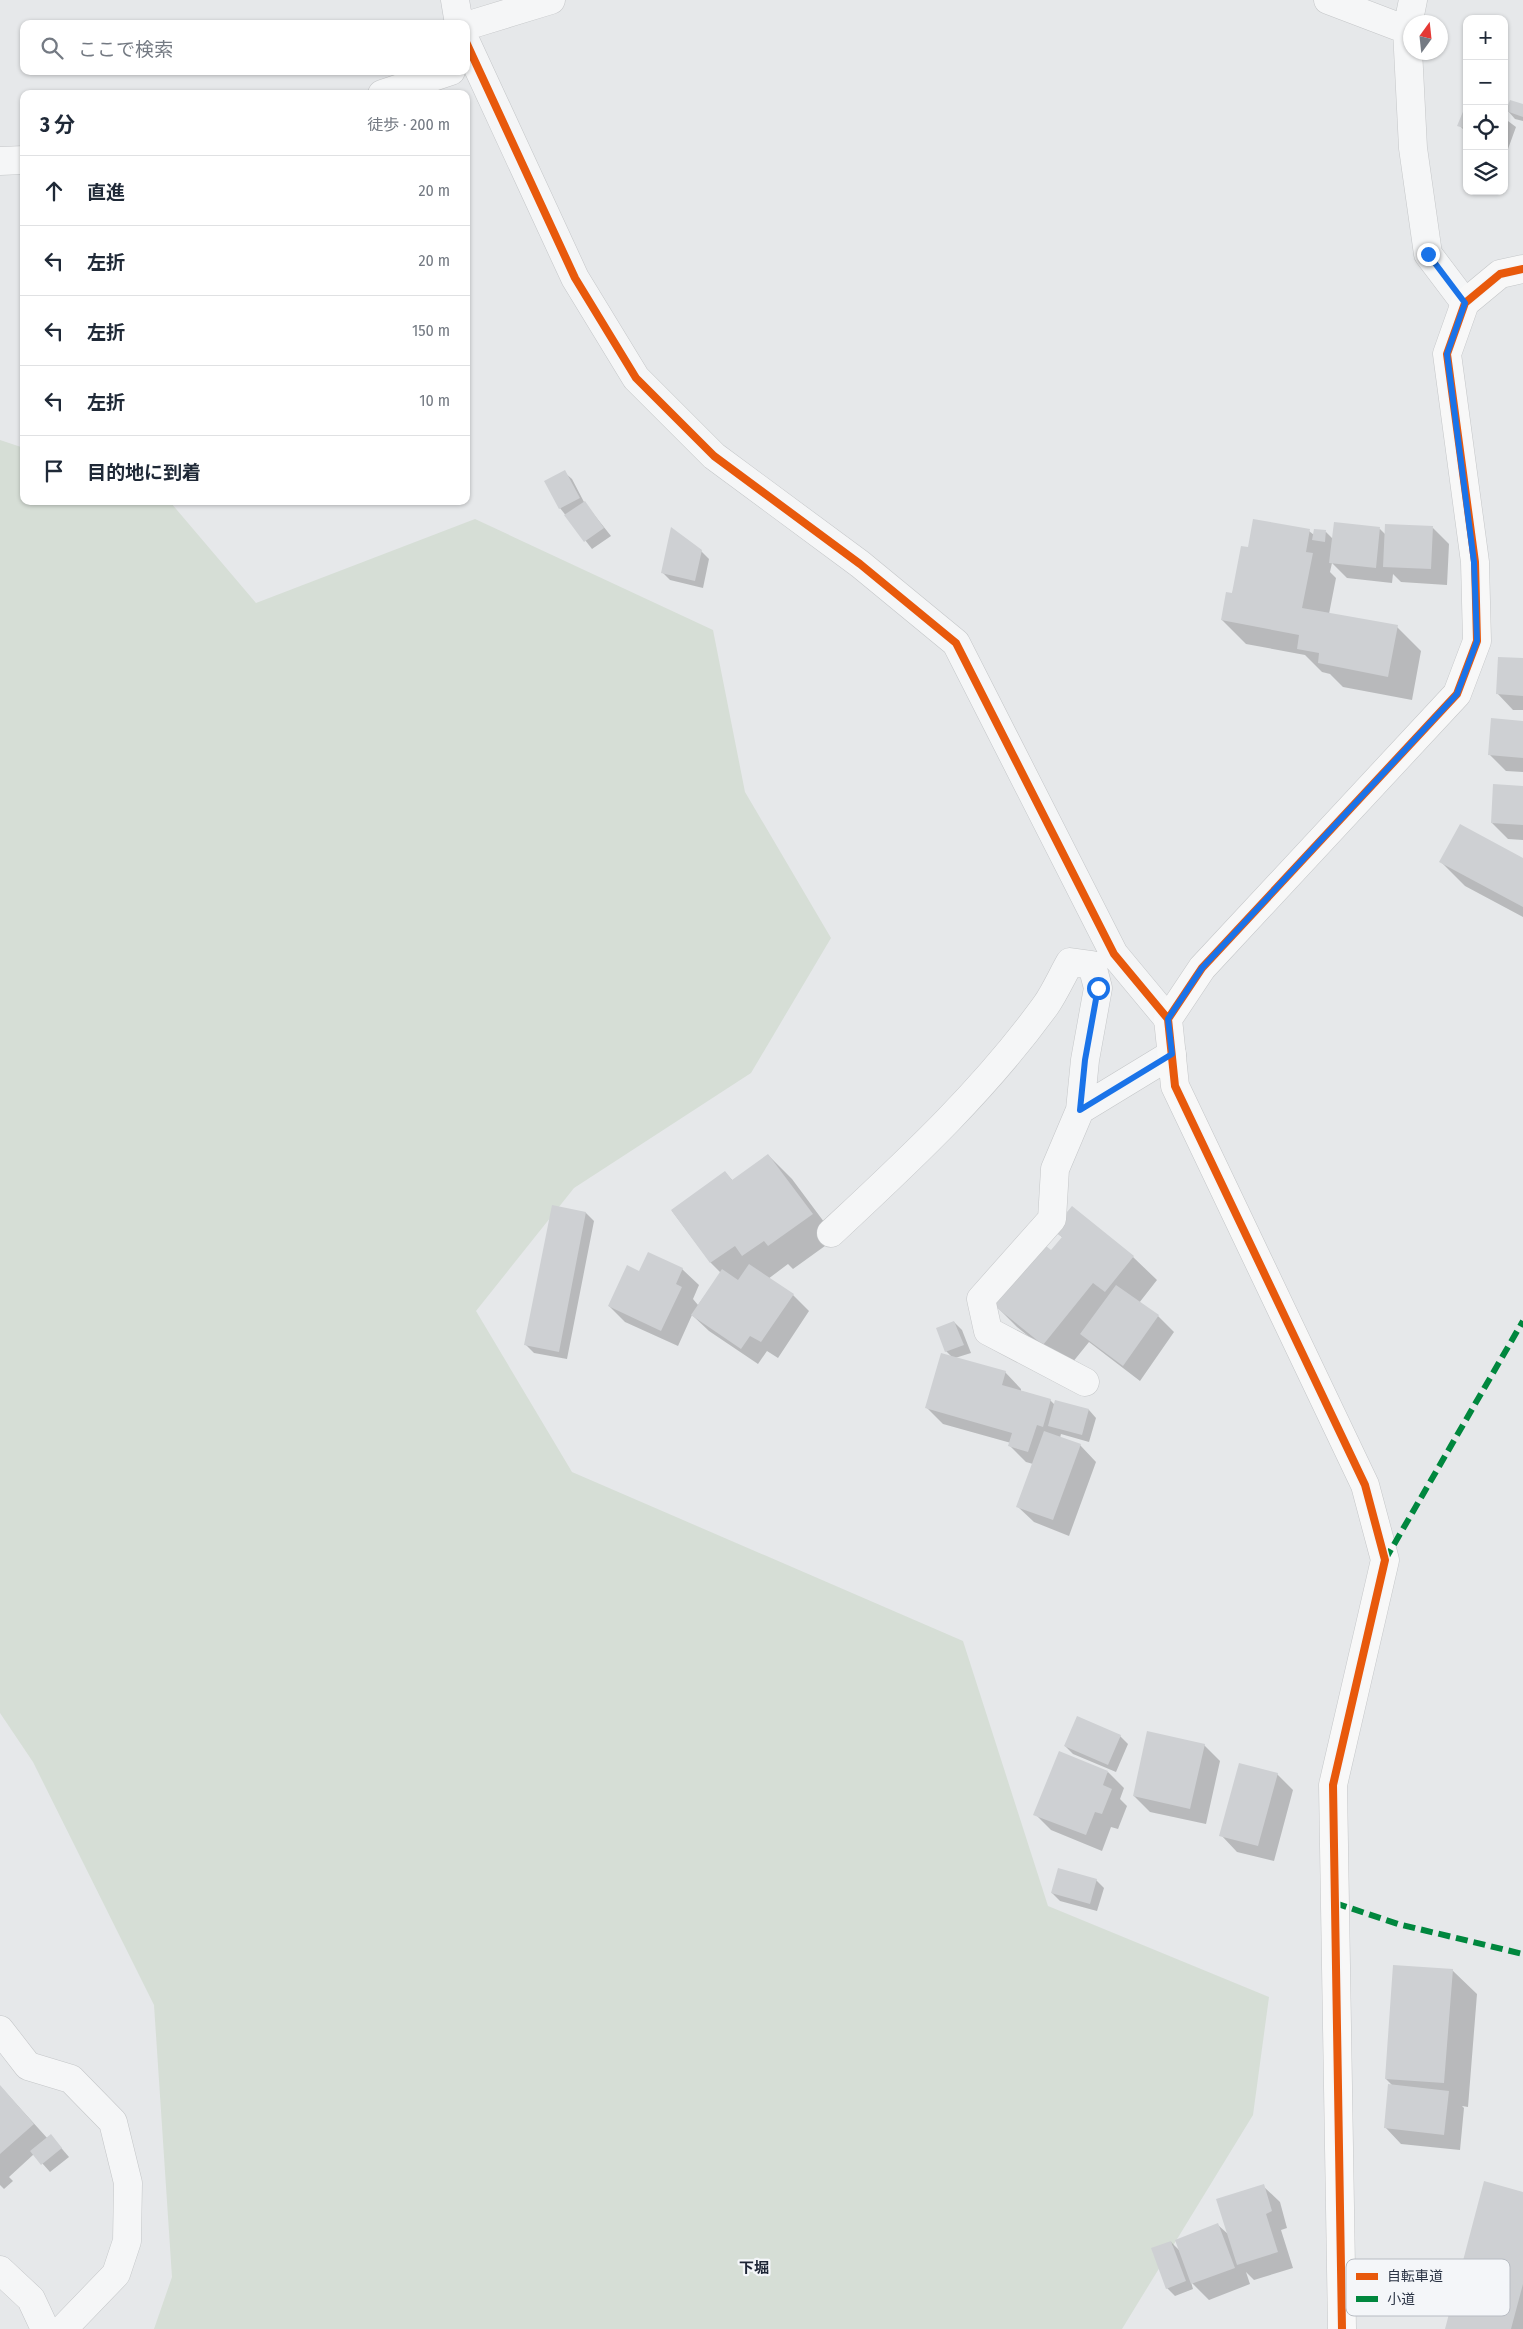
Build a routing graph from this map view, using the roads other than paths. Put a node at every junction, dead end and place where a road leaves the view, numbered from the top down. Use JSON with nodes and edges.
{"nodes":[{"id":1,"x":455,"y":0,"type":"edge"},
{"id":2,"x":551,"y":0,"type":"edge"},
{"id":3,"x":1328,"y":0,"type":"edge"},
{"id":4,"x":1413,"y":0,"type":"edge"},
{"id":5,"x":1410,"y":15,"type":"edge"},
{"id":6,"x":458,"y":20,"type":"edge"},
{"id":7,"x":470,"y":25,"type":"edge"},
{"id":8,"x":1403,"y":28,"type":"edge"},
{"id":9,"x":1409,"y":60,"type":"edge"},
{"id":10,"x":470,"y":71,"type":"edge"},
{"id":11,"x":430,"y":75,"type":"edge"},
{"id":12,"x":392,"y":90,"type":"edge"},
{"id":13,"x":20,"y":160,"type":"edge"},
{"id":14,"x":0,"y":161,"type":"edge"},
{"id":15,"x":1523,"y":269,"type":"edge"},
{"id":16,"x":1465,"y":303,"type":"junction"},
{"id":17,"x":1168,"y":1019,"type":"junction"},
{"id":18,"x":1172,"y":1054,"type":"junction"},
{"id":19,"x":1080,"y":1110,"type":"junction"},
{"id":20,"x":831,"y":1233,"type":"dead end"},
{"id":21,"x":1085,"y":1382,"type":"dead end"},
{"id":22,"x":0,"y":2030,"type":"edge"},
{"id":23,"x":0,"y":2270,"type":"edge"},
{"id":24,"x":45,"y":2329,"type":"edge"},
{"id":25,"x":63,"y":2329,"type":"edge"},
{"id":26,"x":1342,"y":2329,"type":"edge"}],
"edges":[{"from":1,"to":6,"type":"street"},
{"from":2,"to":7,"type":"street"},
{"from":3,"to":8,"type":"street"},
{"from":4,"to":5,"type":"street"},
{"from":9,"to":16,"type":"street"},
{"from":10,"to":17,"type":"street"},
{"from":11,"to":12,"type":"street"},
{"from":13,"to":14,"type":"street"},
{"from":15,"to":16,"type":"street"},
{"from":16,"to":17,"type":"street"},
{"from":17,"to":18,"type":"street"},
{"from":18,"to":19,"type":"street"},
{"from":18,"to":26,"type":"street"},
{"from":19,"to":20,"type":"street"},
{"from":19,"to":21,"type":"street"},
{"from":22,"to":25,"type":"street"},
{"from":23,"to":24,"type":"street"}]}
